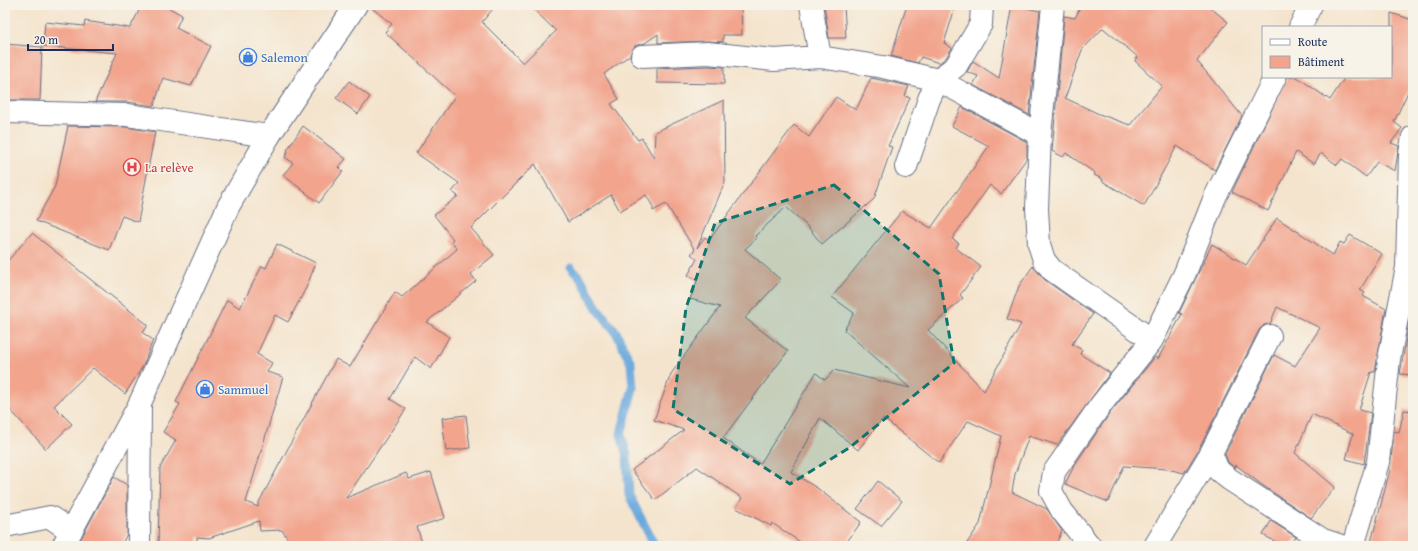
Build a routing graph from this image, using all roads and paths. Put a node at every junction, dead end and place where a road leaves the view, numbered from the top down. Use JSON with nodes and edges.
{"nodes":[{"id":1,"x":356,"y":5,"type":"edge"},
{"id":2,"x":811,"y":5,"type":"edge"},
{"id":3,"x":982,"y":5,"type":"edge"},
{"id":4,"x":1053,"y":5,"type":"edge"},
{"id":5,"x":1311,"y":5,"type":"edge"},
{"id":6,"x":1300,"y":26,"type":"edge"},
{"id":7,"x":642,"y":56,"type":"dead end"},
{"id":8,"x":820,"y":57,"type":"junction"},
{"id":9,"x":1274,"y":78,"type":"edge"},
{"id":10,"x":938,"y":80,"type":"junction"},
{"id":11,"x":5,"y":112,"type":"edge"},
{"id":12,"x":1040,"y":135,"type":"junction"},
{"id":13,"x":269,"y":136,"type":"junction"},
{"id":14,"x":1413,"y":137,"type":"edge"},
{"id":15,"x":906,"y":167,"type":"dead end"},
{"id":16,"x":1270,"y":336,"type":"dead end"},
{"id":17,"x":1152,"y":340,"type":"junction"},
{"id":18,"x":140,"y":403,"type":"junction"},
{"id":19,"x":1211,"y":453,"type":"junction"},
{"id":20,"x":5,"y":526,"type":"edge"},
{"id":21,"x":67,"y":538,"type":"edge"},
{"id":22,"x":139,"y":546,"type":"edge"},
{"id":23,"x":1090,"y":546,"type":"edge"},
{"id":24,"x":1155,"y":546,"type":"edge"},
{"id":25,"x":1341,"y":546,"type":"edge"},
{"id":26,"x":1353,"y":546,"type":"edge"}],
"edges":[{"from":1,"to":13,"type":"street"},
{"from":2,"to":8,"type":"street"},
{"from":3,"to":10,"type":"street"},
{"from":4,"to":12,"type":"street"},
{"from":5,"to":6,"type":"street"},
{"from":7,"to":8,"type":"street"},
{"from":8,"to":10,"type":"street"},
{"from":9,"to":17,"type":"street"},
{"from":10,"to":12,"type":"street"},
{"from":10,"to":15,"type":"street"},
{"from":11,"to":13,"type":"street"},
{"from":12,"to":17,"type":"street"},
{"from":13,"to":18,"type":"street"},
{"from":14,"to":26,"type":"street"},
{"from":16,"to":19,"type":"street"},
{"from":17,"to":23,"type":"street"},
{"from":18,"to":21,"type":"street"},
{"from":18,"to":22,"type":"street"},
{"from":19,"to":24,"type":"street"},
{"from":19,"to":25,"type":"street"},
{"from":20,"to":21,"type":"street"}]}
